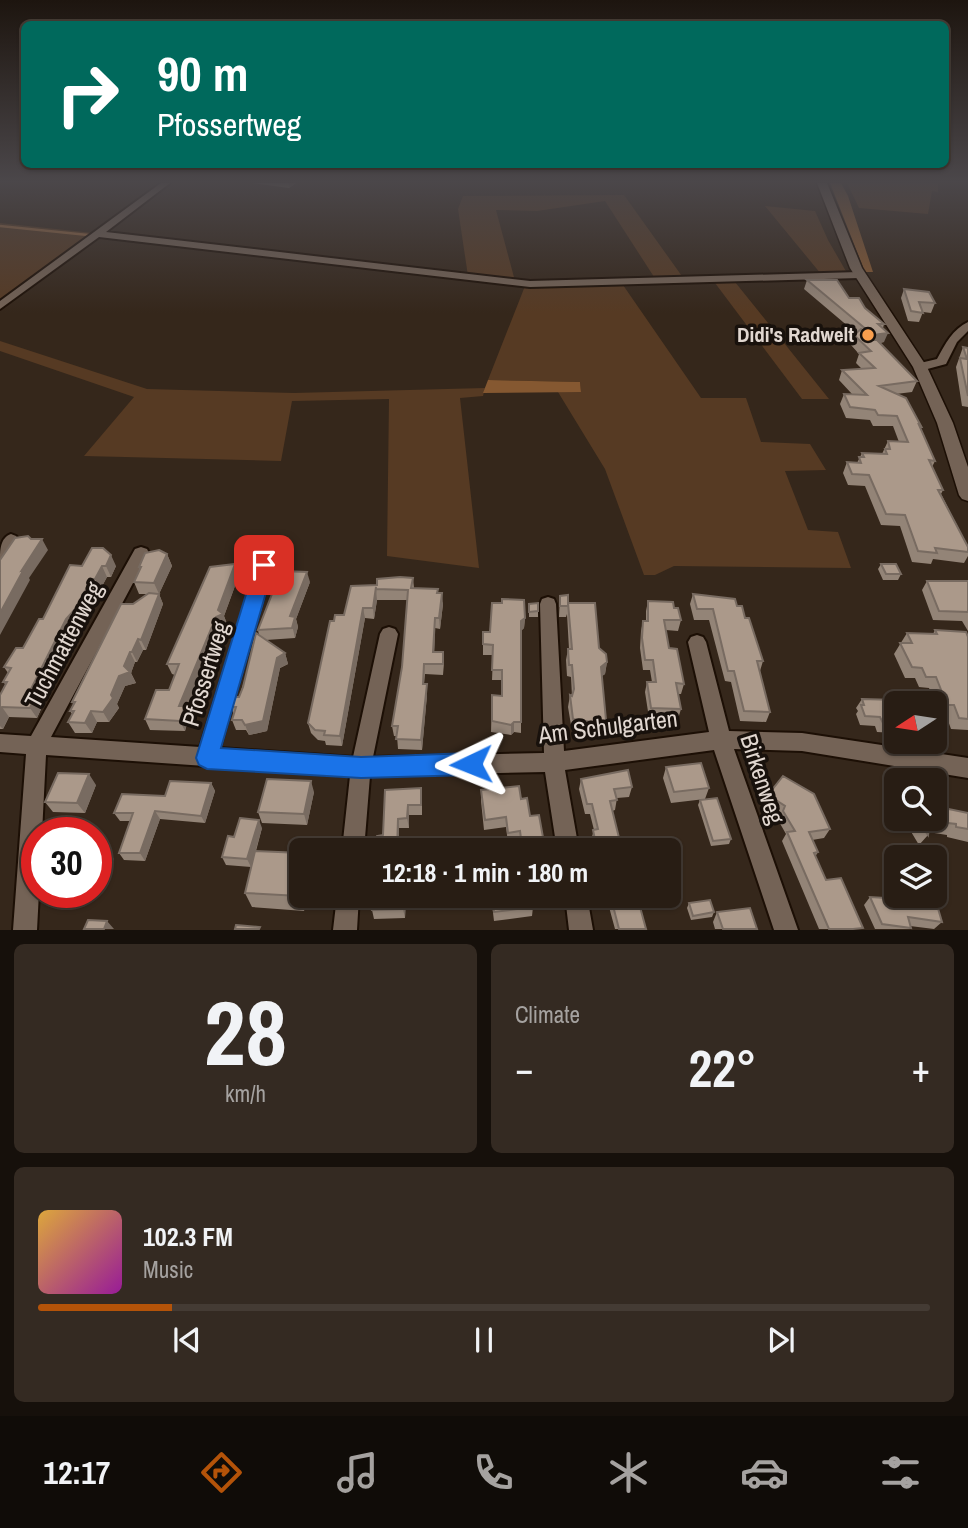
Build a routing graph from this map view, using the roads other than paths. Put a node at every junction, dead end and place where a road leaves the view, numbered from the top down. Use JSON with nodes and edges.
{"nodes":[{"id":1,"x":108,"y":226,"type":"edge"},
{"id":2,"x":840,"y":226,"type":"edge"},
{"id":3,"x":98,"y":234,"type":"junction"},
{"id":4,"x":859,"y":275,"type":"junction"},
{"id":5,"x":0,"y":306,"type":"edge"},
{"id":6,"x":968,"y":325,"type":"edge"},
{"id":7,"x":920,"y":367,"type":"junction"},
{"id":8,"x":968,"y":495,"type":"edge"},
{"id":9,"x":11,"y":540,"type":"edge"},
{"id":10,"x":141,"y":553,"type":"dead end"},
{"id":11,"x":0,"y":556,"type":"edge"},
{"id":12,"x":264,"y":565,"type":"dead end"},
{"id":13,"x":548,"y":604,"type":"dead end"},
{"id":14,"x":389,"y":634,"type":"dead end"},
{"id":15,"x":697,"y":642,"type":"dead end"},
{"id":16,"x":721,"y":740,"type":"junction"},
{"id":17,"x":0,"y":743,"type":"edge"},
{"id":18,"x":37,"y":745,"type":"junction"},
{"id":19,"x":207,"y":758,"type":"junction"},
{"id":20,"x":554,"y":762,"type":"junction"},
{"id":21,"x":361,"y":767,"type":"junction"},
{"id":22,"x":968,"y":768,"type":"edge"},
{"id":23,"x":354,"y":838,"type":"edge"},
{"id":24,"x":566,"y":838,"type":"edge"},
{"id":25,"x":347,"y":908,"type":"edge"},
{"id":26,"x":578,"y":908,"type":"edge"},
{"id":27,"x":25,"y":929,"type":"edge"},
{"id":28,"x":345,"y":929,"type":"edge"},
{"id":29,"x":581,"y":929,"type":"edge"},
{"id":30,"x":786,"y":929,"type":"edge"}],
"edges":[{"from":1,"to":3,"type":"street"},
{"from":2,"to":4,"type":"street"},
{"from":3,"to":4,"type":"street"},
{"from":3,"to":5,"type":"street"},
{"from":4,"to":7,"type":"street"},
{"from":6,"to":7,"type":"street"},
{"from":7,"to":8,"type":"street"},
{"from":9,"to":11,"type":"street"},
{"from":10,"to":18,"type":"street","name":"Tuchmattenweg"},
{"from":12,"to":19,"type":"street","name":"Pfossertweg"},
{"from":13,"to":20,"type":"street"},
{"from":14,"to":21,"type":"street"},
{"from":15,"to":16,"type":"street","name":"Birkenweg"},
{"from":16,"to":20,"type":"street","name":"Am Schulgarten"},
{"from":16,"to":22,"type":"street","name":"Am Schulgarten"},
{"from":16,"to":30,"type":"street","name":"Birkenweg"},
{"from":17,"to":18,"type":"street","name":"Am Schulgarten"},
{"from":18,"to":19,"type":"street","name":"Am Schulgarten"},
{"from":18,"to":27,"type":"street","name":"Tuchmattenweg"},
{"from":19,"to":21,"type":"street","name":"Am Schulgarten"},
{"from":20,"to":21,"type":"street","name":"Am Schulgarten"},
{"from":20,"to":24,"type":"street"},
{"from":21,"to":23,"type":"street"},
{"from":25,"to":28,"type":"street"},
{"from":26,"to":29,"type":"street"}]}
